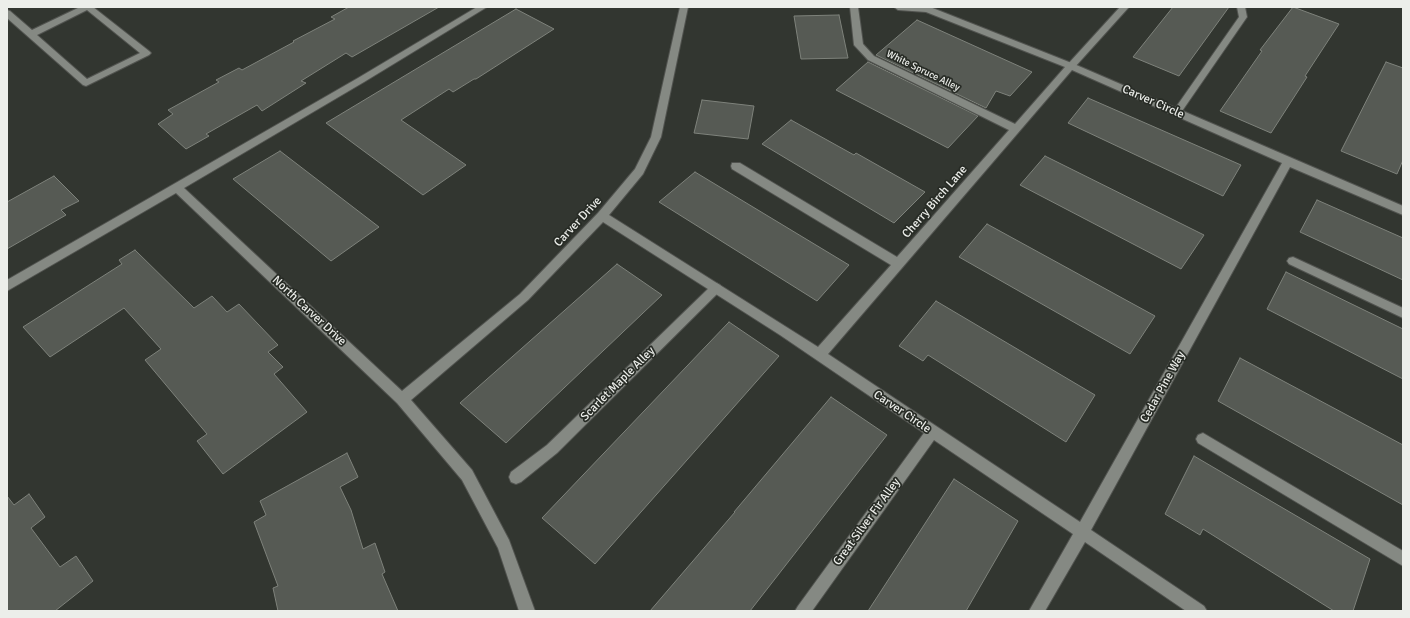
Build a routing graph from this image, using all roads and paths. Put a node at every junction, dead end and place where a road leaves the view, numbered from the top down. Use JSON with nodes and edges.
{"nodes":[{"id":1,"x":88,"y":7,"type":"edge"},
{"id":2,"x":482,"y":7,"type":"edge"},
{"id":3,"x":684,"y":7,"type":"edge"},
{"id":4,"x":854,"y":7,"type":"edge"},
{"id":5,"x":898,"y":7,"type":"edge"},
{"id":6,"x":1125,"y":7,"type":"edge"},
{"id":7,"x":1241,"y":7,"type":"edge"},
{"id":8,"x":7,"y":13,"type":"edge"},
{"id":9,"x":31,"y":34,"type":"junction"},
{"id":10,"x":1071,"y":66,"type":"junction"},
{"id":11,"x":1177,"y":112,"type":"junction"},
{"id":12,"x":1016,"y":129,"type":"junction"},
{"id":13,"x":1288,"y":161,"type":"junction"},
{"id":14,"x":736,"y":166,"type":"dead end"},
{"id":15,"x":177,"y":187,"type":"junction"},
{"id":16,"x":1403,"y":211,"type":"edge"},
{"id":17,"x":602,"y":216,"type":"junction"},
{"id":18,"x":1294,"y":260,"type":"dead end"},
{"id":19,"x":899,"y":264,"type":"junction"},
{"id":20,"x":7,"y":286,"type":"edge"},
{"id":21,"x":716,"y":288,"type":"junction"},
{"id":22,"x":1403,"y":313,"type":"edge"},
{"id":23,"x":819,"y":355,"type":"junction"},
{"id":24,"x":402,"y":399,"type":"junction"},
{"id":25,"x":932,"y":432,"type":"junction"},
{"id":26,"x":1203,"y":439,"type":"dead end"},
{"id":27,"x":516,"y":477,"type":"dead end"},
{"id":28,"x":1082,"y":533,"type":"junction"},
{"id":29,"x":1403,"y":559,"type":"edge"},
{"id":30,"x":527,"y":611,"type":"edge"},
{"id":31,"x":803,"y":611,"type":"edge"},
{"id":32,"x":1036,"y":611,"type":"edge"},
{"id":33,"x":1199,"y":611,"type":"edge"}],
"edges":[{"from":1,"to":9,"type":"street"},
{"from":1,"to":9,"type":"street"},
{"from":2,"to":15,"type":"street"},
{"from":3,"to":17,"type":"street","name":"Carver Drive"},
{"from":4,"to":12,"type":"street","name":"White Spruce Alley"},
{"from":5,"to":10,"type":"street","name":"Carver Circle"},
{"from":6,"to":10,"type":"street","name":"Cherry Birch Lane"},
{"from":7,"to":11,"type":"street"},
{"from":8,"to":9,"type":"street"},
{"from":10,"to":11,"type":"street","name":"Carver Circle"},
{"from":10,"to":12,"type":"street","name":"Cherry Birch Lane"},
{"from":11,"to":13,"type":"street","name":"Carver Circle"},
{"from":12,"to":19,"type":"street","name":"Cherry Birch Lane"},
{"from":13,"to":16,"type":"street","name":"Carver Circle"},
{"from":13,"to":28,"type":"street","name":"Cedar Pine Way"},
{"from":14,"to":19,"type":"street"},
{"from":15,"to":20,"type":"street"},
{"from":15,"to":24,"type":"street","name":"North Carver Drive"},
{"from":17,"to":21,"type":"street","name":"Carver Circle"},
{"from":17,"to":24,"type":"street","name":"Carver Drive"},
{"from":18,"to":22,"type":"street"},
{"from":19,"to":23,"type":"street","name":"Cherry Birch Lane"},
{"from":21,"to":23,"type":"street","name":"Carver Circle"},
{"from":21,"to":27,"type":"street","name":"Scarlet Maple Alley"},
{"from":23,"to":25,"type":"street","name":"Carver Circle"},
{"from":24,"to":30,"type":"street","name":"North Carver Drive"},
{"from":25,"to":28,"type":"street","name":"Carver Circle"},
{"from":25,"to":31,"type":"street","name":"Great Silver Fir Alley"},
{"from":26,"to":29,"type":"street"},
{"from":28,"to":32,"type":"street","name":"Cedar Pine Way"},
{"from":28,"to":33,"type":"street","name":"Carver Circle"}]}
